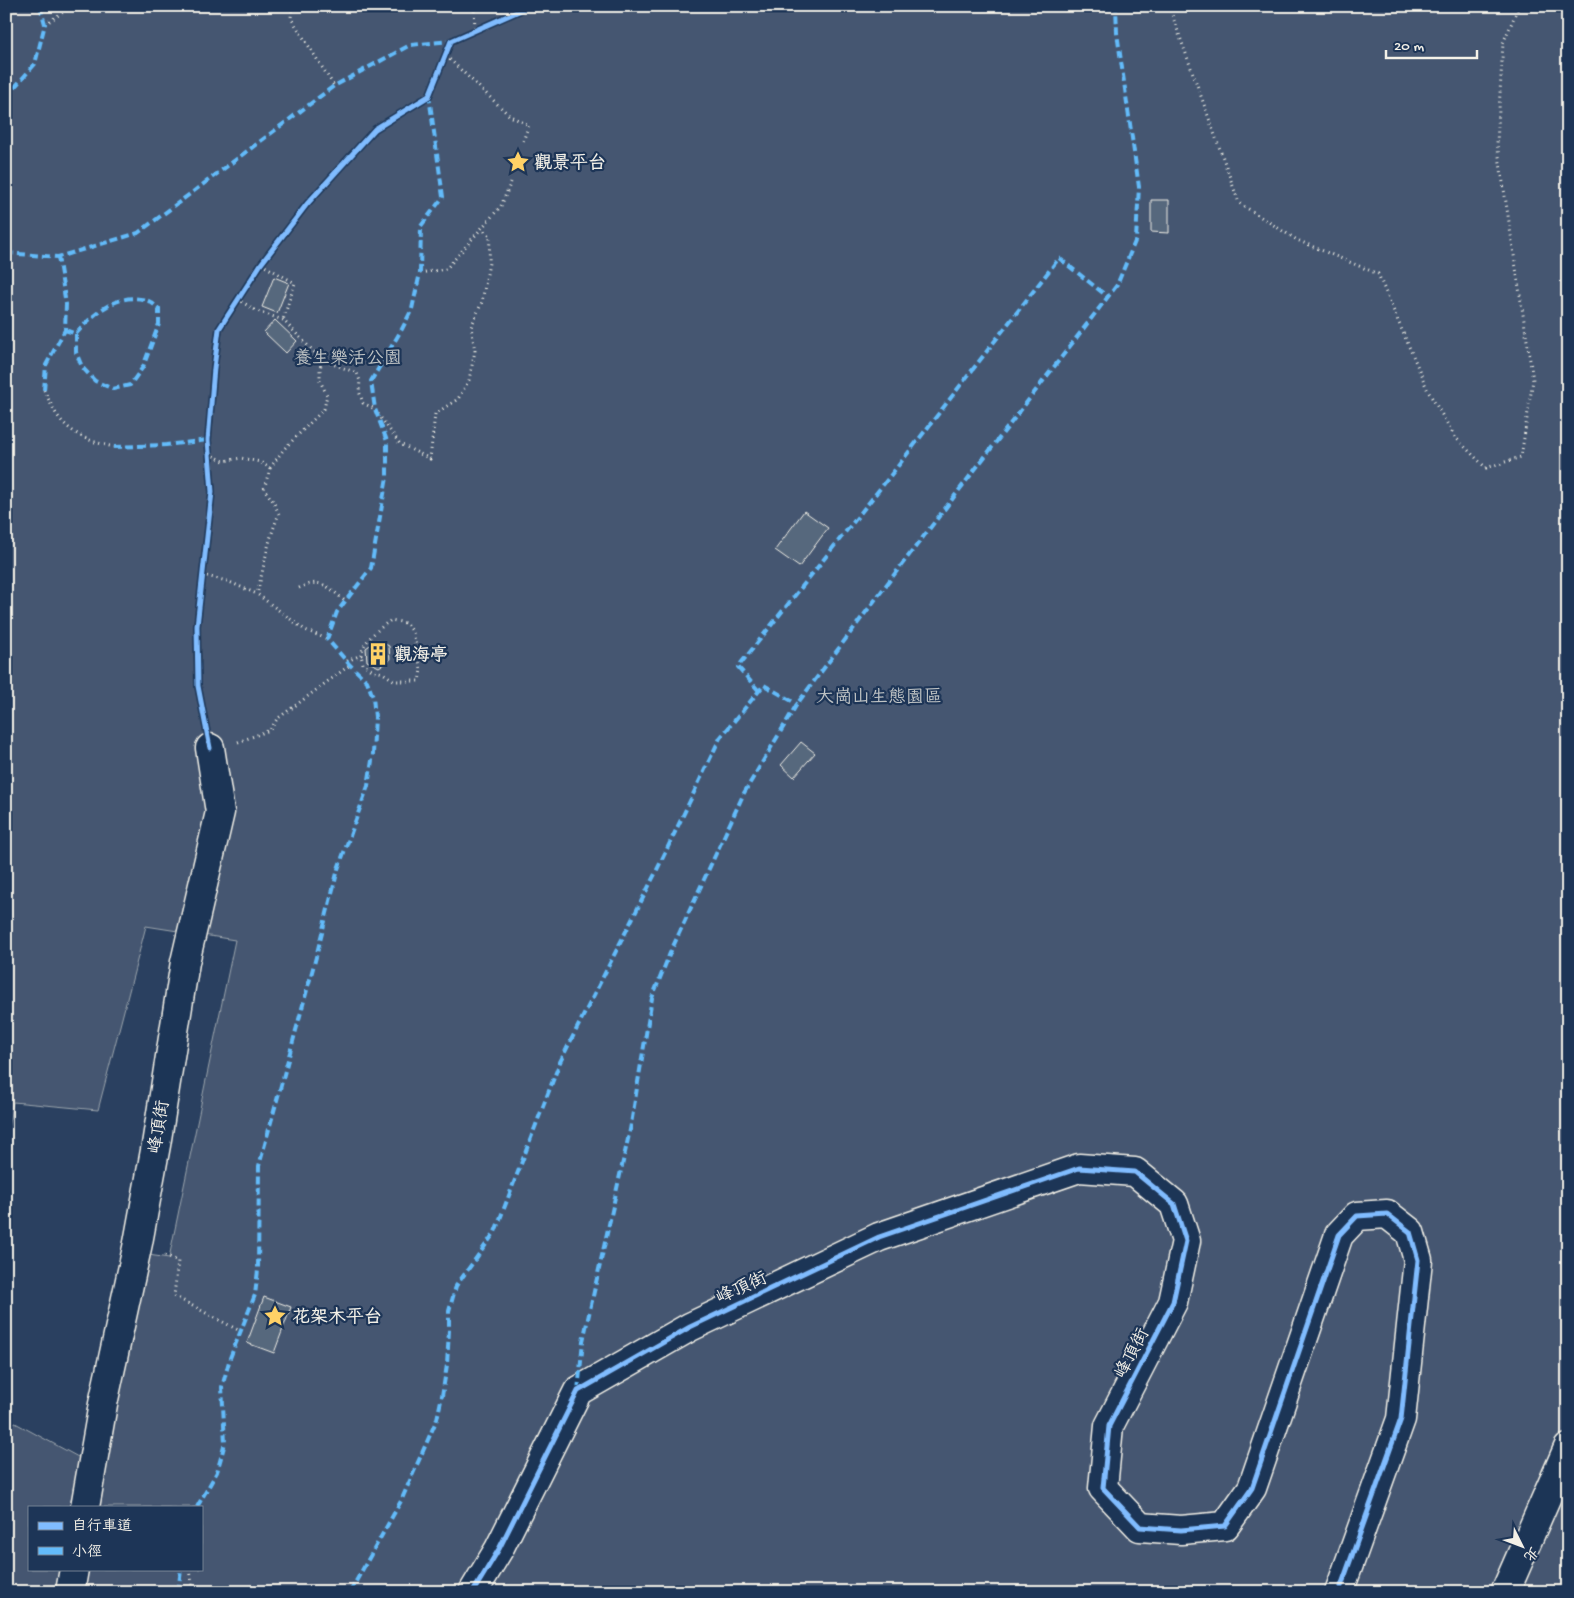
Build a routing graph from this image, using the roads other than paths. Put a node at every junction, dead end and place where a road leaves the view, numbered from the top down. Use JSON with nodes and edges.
{"nodes":[{"id":1,"x":210,"y":748,"type":"dead end"},
{"id":2,"x":1568,"y":1448,"type":"edge"},
{"id":3,"x":85,"y":1506,"type":"edge"},
{"id":4,"x":74,"y":1570,"type":"edge"},
{"id":5,"x":70,"y":1592,"type":"edge"},
{"id":6,"x":473,"y":1592,"type":"edge"},
{"id":7,"x":1339,"y":1592,"type":"edge"},
{"id":8,"x":1505,"y":1592,"type":"edge"}],
"edges":[{"from":1,"to":3,"type":"street","name":"峰頂街"},
{"from":2,"to":8,"type":"street"},
{"from":4,"to":5,"type":"street"},
{"from":6,"to":7,"type":"street","name":"峰頂街"}]}
